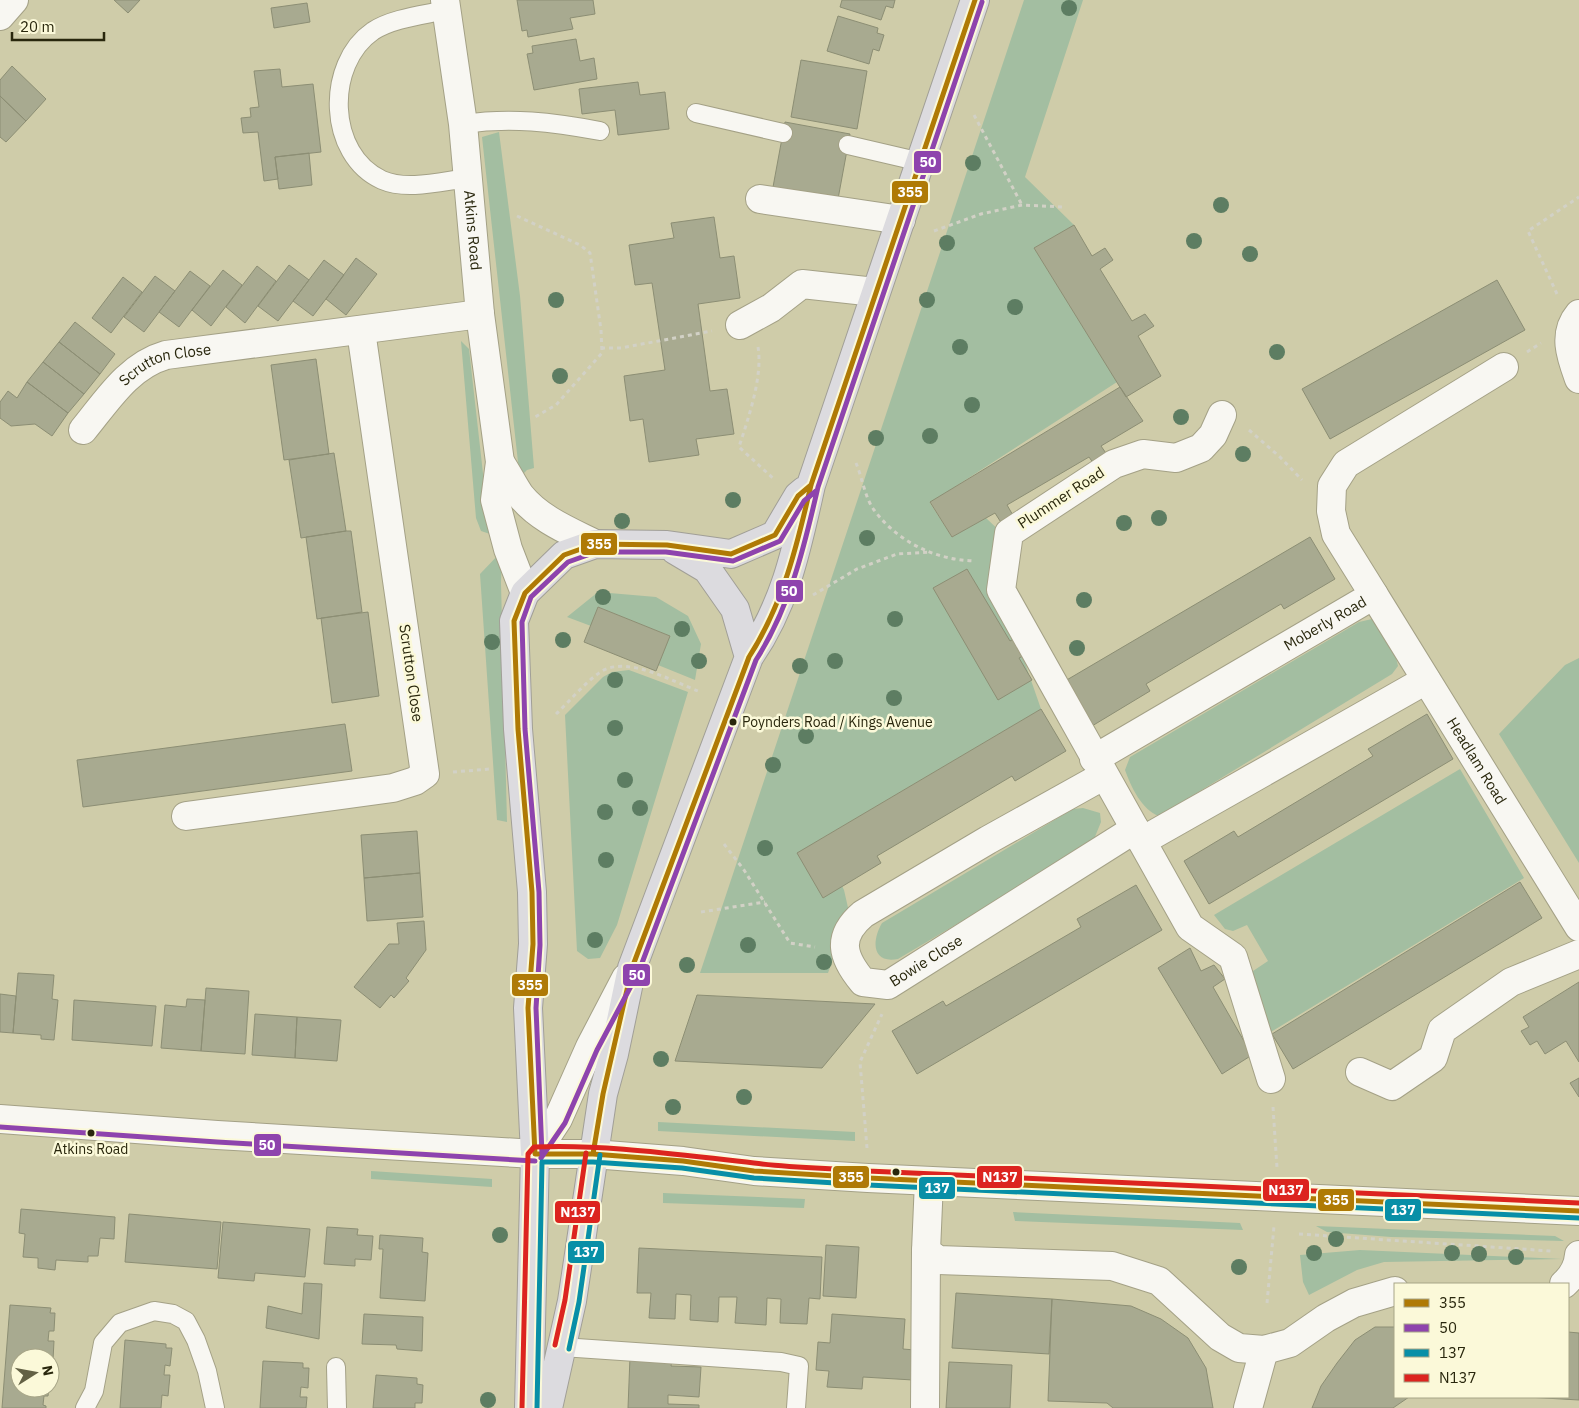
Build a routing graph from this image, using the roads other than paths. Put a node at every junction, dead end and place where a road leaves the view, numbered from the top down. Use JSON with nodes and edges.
{"nodes":[{"id":1,"x":14,"y":0,"type":"edge"},
{"id":2,"x":975,"y":0,"type":"edge"},
{"id":3,"x":446,"y":5,"type":"edge"},
{"id":4,"x":0,"y":16,"type":"edge"},
{"id":5,"x":696,"y":113,"type":"dead end"},
{"id":6,"x":463,"y":124,"type":"junction"},
{"id":7,"x":600,"y":131,"type":"dead end"},
{"id":8,"x":783,"y":133,"type":"dead end"},
{"id":9,"x":848,"y":145,"type":"dead end"},
{"id":10,"x":920,"y":162,"type":"junction"},
{"id":11,"x":469,"y":178,"type":"junction"},
{"id":12,"x":760,"y":199,"type":"dead end"},
{"id":13,"x":901,"y":220,"type":"junction"},
{"id":14,"x":875,"y":292,"type":"junction"},
{"id":15,"x":480,"y":314,"type":"junction"},
{"id":16,"x":1575,"y":319,"type":"edge"},
{"id":17,"x":747,"y":321,"type":"road end"},
{"id":18,"x":361,"y":331,"type":"junction"},
{"id":19,"x":1504,"y":367,"type":"dead end"},
{"id":20,"x":1579,"y":379,"type":"edge"},
{"id":21,"x":1222,"y":416,"type":"road end"},
{"id":22,"x":83,"y":430,"type":"dead end"},
{"id":23,"x":500,"y":462,"type":"junction"},
{"id":24,"x":805,"y":490,"type":"junction"},
{"id":25,"x":595,"y":544,"type":"junction"},
{"id":26,"x":667,"y":545,"type":"junction"},
{"id":27,"x":525,"y":593,"type":"junction"},
{"id":28,"x":1374,"y":595,"type":"junction"},
{"id":29,"x":749,"y":657,"type":"junction"},
{"id":30,"x":1426,"y":680,"type":"junction"},
{"id":31,"x":1098,"y":767,"type":"junction"},
{"id":32,"x":186,"y":816,"type":"dead end"},
{"id":33,"x":1138,"y":835,"type":"junction"},
{"id":34,"x":1579,"y":927,"type":"edge"},
{"id":35,"x":1579,"y":954,"type":"edge"},
{"id":36,"x":632,"y":968,"type":"junction"},
{"id":37,"x":1360,"y":1072,"type":"dead end"},
{"id":38,"x":1270,"y":1079,"type":"road end"},
{"id":39,"x":0,"y":1119,"type":"edge"},
{"id":40,"x":535,"y":1154,"type":"junction"},
{"id":41,"x":593,"y":1154,"type":"junction"},
{"id":42,"x":929,"y":1181,"type":"junction"},
{"id":43,"x":1579,"y":1212,"type":"edge"},
{"id":44,"x":926,"y":1252,"type":"junction"},
{"id":45,"x":1568,"y":1253,"type":"edge"},
{"id":46,"x":1565,"y":1283,"type":"edge"},
{"id":47,"x":1394,"y":1291,"type":"edge"},
{"id":48,"x":562,"y":1346,"type":"junction"},
{"id":49,"x":1264,"y":1350,"type":"junction"},
{"id":50,"x":336,"y":1367,"type":"dead end"},
{"id":51,"x":85,"y":1408,"type":"edge"},
{"id":52,"x":215,"y":1408,"type":"edge"},
{"id":53,"x":337,"y":1408,"type":"edge"},
{"id":54,"x":529,"y":1408,"type":"edge"},
{"id":55,"x":548,"y":1408,"type":"edge"},
{"id":56,"x":796,"y":1408,"type":"edge"},
{"id":57,"x":925,"y":1408,"type":"edge"},
{"id":58,"x":1248,"y":1408,"type":"edge"}],
"edges":[{"from":1,"to":4,"type":"street"},
{"from":2,"to":10,"type":"highway"},
{"from":3,"to":6,"type":"street","name":"Atkins Road"},
{"from":3,"to":11,"type":"lane"},
{"from":5,"to":8,"type":"lane"},
{"from":6,"to":7,"type":"lane"},
{"from":6,"to":11,"type":"street","name":"Atkins Road"},
{"from":9,"to":10,"type":"lane"},
{"from":10,"to":13,"type":"highway"},
{"from":11,"to":15,"type":"street","name":"Atkins Road"},
{"from":12,"to":13,"type":"street"},
{"from":13,"to":14,"type":"highway"},
{"from":14,"to":17,"type":"street"},
{"from":14,"to":24,"type":"highway"},
{"from":15,"to":18,"type":"street","name":"Scrutton Close"},
{"from":15,"to":23,"type":"street","name":"Atkins Road"},
{"from":16,"to":20,"type":"street"},
{"from":18,"to":22,"type":"street","name":"Scrutton Close"},
{"from":18,"to":32,"type":"street","name":"Scrutton Close"},
{"from":19,"to":28,"type":"street","name":"Moberly Road"},
{"from":21,"to":31,"type":"street","name":"Plummer Road"},
{"from":23,"to":25,"type":"street","name":"Atkins Road"},
{"from":23,"to":27,"type":"street","name":"Atkins Road"},
{"from":24,"to":26,"type":"highway"},
{"from":24,"to":29,"type":"highway"},
{"from":25,"to":26,"type":"highway"},
{"from":25,"to":27,"type":"highway"},
{"from":26,"to":29,"type":"highway"},
{"from":27,"to":40,"type":"highway"},
{"from":28,"to":30,"type":"street","name":"Headlam Road"},
{"from":28,"to":31,"type":"street","name":"Moberly Road"},
{"from":29,"to":36,"type":"highway"},
{"from":30,"to":33,"type":"street","name":"Bowie Close"},
{"from":30,"to":34,"type":"street","name":"Headlam Road"},
{"from":31,"to":33,"type":"street"},
{"from":31,"to":33,"type":"street","name":"Bowie Close"},
{"from":33,"to":38,"type":"street"},
{"from":35,"to":37,"type":"street"},
{"from":36,"to":40,"type":"street"},
{"from":36,"to":41,"type":"highway"},
{"from":39,"to":40,"type":"street"},
{"from":40,"to":41,"type":"street"},
{"from":40,"to":54,"type":"highway"},
{"from":41,"to":42,"type":"street"},
{"from":41,"to":48,"type":"highway"},
{"from":42,"to":43,"type":"street"},
{"from":42,"to":44,"type":"street"},
{"from":44,"to":49,"type":"street"},
{"from":44,"to":57,"type":"street"},
{"from":45,"to":46,"type":"street"},
{"from":47,"to":49,"type":"street"},
{"from":48,"to":55,"type":"highway"},
{"from":48,"to":56,"type":"lane"},
{"from":49,"to":58,"type":"street"},
{"from":50,"to":53,"type":"lane"},
{"from":51,"to":52,"type":"lane"}]}
